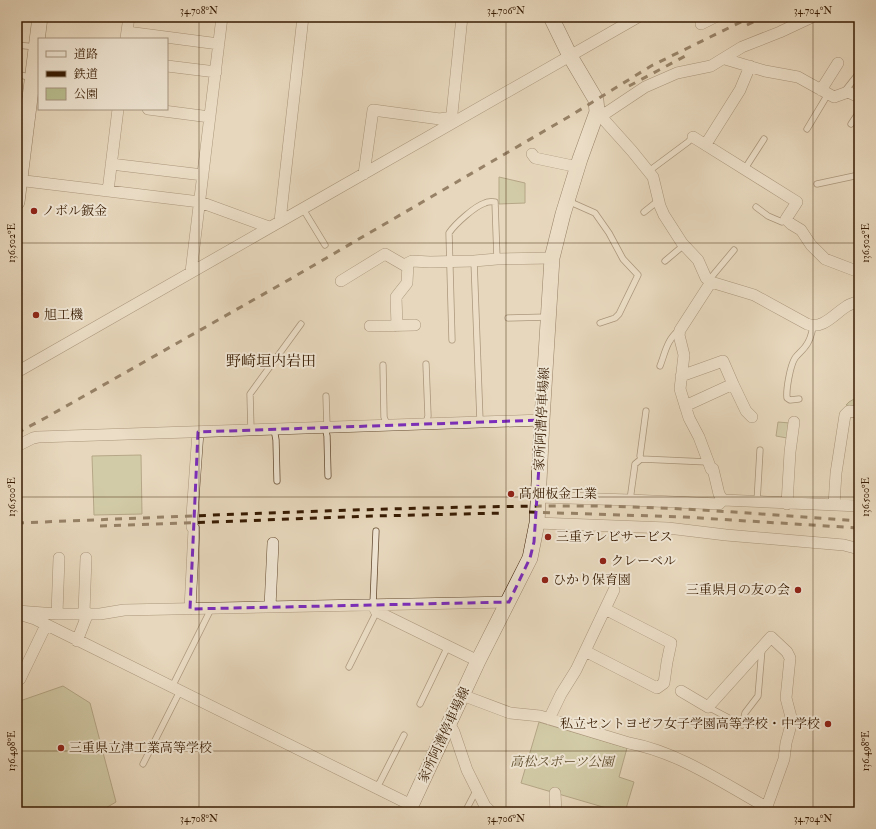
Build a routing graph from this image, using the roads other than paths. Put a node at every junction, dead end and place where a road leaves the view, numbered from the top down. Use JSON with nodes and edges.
{"nodes":[{"id":1,"x":40,"y":17,"type":"edge"},
{"id":2,"x":129,"y":17,"type":"edge"},
{"id":3,"x":222,"y":17,"type":"edge"},
{"id":4,"x":303,"y":17,"type":"edge"},
{"id":5,"x":462,"y":17,"type":"edge"},
{"id":6,"x":551,"y":17,"type":"edge"},
{"id":7,"x":638,"y":17,"type":"edge"},
{"id":8,"x":714,"y":17,"type":"edge"},
{"id":9,"x":812,"y":17,"type":"edge"},
{"id":10,"x":701,"y":23,"type":"edge"},
{"id":11,"x":127,"y":35,"type":"edge"},
{"id":12,"x":158,"y":38,"type":"edge"},
{"id":13,"x":168,"y":39,"type":"edge"},
{"id":14,"x":219,"y":44,"type":"junction"},
{"id":15,"x":17,"y":45,"type":"edge"},
{"id":16,"x":36,"y":47,"type":"junction"},
{"id":17,"x":570,"y":56,"type":"junction"},
{"id":18,"x":725,"y":59,"type":"junction"},
{"id":19,"x":838,"y":63,"type":"dead end"},
{"id":20,"x":168,"y":66,"type":"edge"},
{"id":21,"x":750,"y":66,"type":"junction"},
{"id":22,"x":216,"y":72,"type":"junction"},
{"id":23,"x":859,"y":73,"type":"edge"},
{"id":24,"x":17,"y":74,"type":"edge"},
{"id":25,"x":32,"y":78,"type":"junction"},
{"id":26,"x":824,"y":92,"type":"junction"},
{"id":27,"x":843,"y":94,"type":"junction"},
{"id":28,"x":859,"y":97,"type":"edge"},
{"id":29,"x":118,"y":110,"type":"edge"},
{"id":30,"x":156,"y":110,"type":"edge"},
{"id":31,"x":597,"y":112,"type":"junction"},
{"id":32,"x":859,"y":112,"type":"edge"},
{"id":33,"x":210,"y":117,"type":"junction"},
{"id":34,"x":451,"y":120,"type":"junction"},
{"id":35,"x":851,"y":124,"type":"dead end"},
{"id":36,"x":807,"y":128,"type":"dead end"},
{"id":37,"x":693,"y":137,"type":"joint"},
{"id":38,"x":764,"y":139,"type":"dead end"},
{"id":39,"x":706,"y":144,"type":"junction"},
{"id":40,"x":532,"y":154,"type":"dead end"},
{"id":41,"x":111,"y":164,"type":"junction"},
{"id":42,"x":578,"y":168,"type":"junction"},
{"id":43,"x":744,"y":170,"type":"junction"},
{"id":44,"x":649,"y":171,"type":"junction"},
{"id":45,"x":364,"y":174,"type":"junction"},
{"id":46,"x":859,"y":175,"type":"edge"},
{"id":47,"x":203,"y":176,"type":"junction"},
{"id":48,"x":18,"y":180,"type":"edge"},
{"id":49,"x":817,"y":184,"type":"dead end"},
{"id":50,"x":108,"y":191,"type":"junction"},
{"id":51,"x":658,"y":200,"type":"junction"},
{"id":52,"x":567,"y":201,"type":"junction"},
{"id":53,"x":17,"y":202,"type":"edge"},
{"id":54,"x":200,"y":202,"type":"junction"},
{"id":55,"x":756,"y":207,"type":"dead end"},
{"id":56,"x":303,"y":209,"type":"junction"},
{"id":57,"x":644,"y":212,"type":"dead end"},
{"id":58,"x":786,"y":219,"type":"junction"},
{"id":59,"x":280,"y":222,"type":"junction"},
{"id":60,"x":269,"y":227,"type":"junction"},
{"id":61,"x":325,"y":245,"type":"dead end"},
{"id":62,"x":684,"y":245,"type":"junction"},
{"id":63,"x":734,"y":250,"type":"dead end"},
{"id":64,"x":552,"y":258,"type":"junction"},
{"id":65,"x":497,"y":259,"type":"junction"},
{"id":66,"x":474,"y":261,"type":"junction"},
{"id":67,"x":665,"y":261,"type":"dead end"},
{"id":68,"x":449,"y":262,"type":"junction"},
{"id":69,"x":408,"y":263,"type":"junction"},
{"id":70,"x":191,"y":272,"type":"junction"},
{"id":71,"x":859,"y":272,"type":"edge"},
{"id":72,"x":341,"y":281,"type":"dead end"},
{"id":73,"x":710,"y":281,"type":"junction"},
{"id":74,"x":859,"y":301,"type":"edge"},
{"id":75,"x":548,"y":317,"type":"junction"},
{"id":76,"x":508,"y":318,"type":"dead end"},
{"id":77,"x":600,"y":323,"type":"dead end"},
{"id":78,"x":301,"y":324,"type":"dead end"},
{"id":79,"x":416,"y":325,"type":"dead end"},
{"id":80,"x":370,"y":326,"type":"dead end"},
{"id":81,"x":397,"y":326,"type":"junction"},
{"id":82,"x":813,"y":326,"type":"junction"},
{"id":83,"x":680,"y":330,"type":"junction"},
{"id":84,"x":452,"y":340,"type":"dead end"},
{"id":85,"x":426,"y":364,"type":"dead end"},
{"id":86,"x":383,"y":365,"type":"dead end"},
{"id":87,"x":660,"y":366,"type":"dead end"},
{"id":88,"x":17,"y":372,"type":"edge"},
{"id":89,"x":681,"y":376,"type":"junction"},
{"id":90,"x":732,"y":384,"type":"junction"},
{"id":91,"x":326,"y":396,"type":"dead end"},
{"id":92,"x":800,"y":399,"type":"dead end"},
{"id":93,"x":685,"y":406,"type":"junction"},
{"id":94,"x":646,"y":411,"type":"dead end"},
{"id":95,"x":859,"y":412,"type":"edge"},
{"id":96,"x":752,"y":417,"type":"dead end"},
{"id":97,"x":542,"y":420,"type":"junction"},
{"id":98,"x":480,"y":421,"type":"junction"},
{"id":99,"x":794,"y":422,"type":"dead end"},
{"id":100,"x":426,"y":423,"type":"junction"},
{"id":101,"x":387,"y":425,"type":"junction"},
{"id":102,"x":326,"y":427,"type":"junction"},
{"id":103,"x":274,"y":429,"type":"junction"},
{"id":104,"x":251,"y":430,"type":"junction"},
{"id":105,"x":198,"y":432,"type":"junction"},
{"id":106,"x":17,"y":446,"type":"edge"},
{"id":107,"x":760,"y":450,"type":"dead end"},
{"id":108,"x":641,"y":459,"type":"junction"},
{"id":109,"x":708,"y":462,"type":"junction"},
{"id":110,"x":328,"y":476,"type":"dead end"},
{"id":111,"x":277,"y":481,"type":"dead end"},
{"id":112,"x":538,"y":497,"type":"junction"},
{"id":113,"x":630,"y":500,"type":"junction"},
{"id":114,"x":723,"y":500,"type":"junction"},
{"id":115,"x":757,"y":502,"type":"junction"},
{"id":116,"x":787,"y":504,"type":"junction"},
{"id":117,"x":834,"y":505,"type":"junction"},
{"id":118,"x":859,"y":506,"type":"edge"},
{"id":119,"x":537,"y":523,"type":"junction"},
{"id":120,"x":376,"y":531,"type":"dead end"},
{"id":121,"x":273,"y":543,"type":"dead end"},
{"id":122,"x":859,"y":549,"type":"edge"},
{"id":123,"x":60,"y":558,"type":"dead end"},
{"id":124,"x":86,"y":558,"type":"dead end"},
{"id":125,"x":614,"y":590,"type":"dead end"},
{"id":126,"x":509,"y":602,"type":"junction"},
{"id":127,"x":270,"y":607,"type":"junction"},
{"id":128,"x":374,"y":608,"type":"junction"},
{"id":129,"x":190,"y":609,"type":"junction"},
{"id":130,"x":211,"y":609,"type":"junction"},
{"id":131,"x":605,"y":609,"type":"junction"},
{"id":132,"x":17,"y":612,"type":"edge"},
{"id":133,"x":86,"y":613,"type":"junction"},
{"id":134,"x":57,"y":614,"type":"junction"},
{"id":135,"x":46,"y":625,"type":"junction"},
{"id":136,"x":77,"y":640,"type":"junction"},
{"id":137,"x":448,"y":646,"type":"junction"},
{"id":138,"x":762,"y":647,"type":"junction"},
{"id":139,"x":584,"y":651,"type":"junction"},
{"id":140,"x":478,"y":661,"type":"junction"},
{"id":141,"x":350,"y":667,"type":"dead end"},
{"id":142,"x":17,"y":680,"type":"edge"},
{"id":143,"x":176,"y":689,"type":"junction"},
{"id":144,"x":681,"y":691,"type":"dead end"},
{"id":145,"x":462,"y":695,"type":"junction"},
{"id":146,"x":420,"y":704,"type":"dead end"},
{"id":147,"x":708,"y":707,"type":"junction"},
{"id":148,"x":549,"y":718,"type":"junction"},
{"id":149,"x":449,"y":723,"type":"junction"},
{"id":150,"x":404,"y":735,"type":"dead end"},
{"id":151,"x":143,"y":764,"type":"dead end"},
{"id":152,"x":375,"y":788,"type":"junction"},
{"id":153,"x":477,"y":789,"type":"junction"},
{"id":154,"x":555,"y":793,"type":"dead end"},
{"id":155,"x":410,"y":809,"type":"edge"},
{"id":156,"x":765,"y":810,"type":"edge"},
{"id":157,"x":465,"y":812,"type":"edge"},
{"id":158,"x":491,"y":812,"type":"edge"},
{"id":159,"x":556,"y":812,"type":"edge"}],
"edges":[{"from":1,"to":16,"type":"main road"},
{"from":2,"to":11,"type":"street"},
{"from":3,"to":14,"type":"street"},
{"from":4,"to":59,"type":"street"},
{"from":5,"to":34,"type":"street"},
{"from":6,"to":17,"type":"main road"},
{"from":7,"to":17,"type":"street"},
{"from":8,"to":10,"type":"street"},
{"from":9,"to":18,"type":"street"},
{"from":11,"to":12,"type":"street"},
{"from":13,"to":14,"type":"street"},
{"from":14,"to":22,"type":"street"},
{"from":15,"to":16,"type":"lane"},
{"from":16,"to":25,"type":"main road"},
{"from":17,"to":31,"type":"main road"},
{"from":17,"to":34,"type":"street"},
{"from":18,"to":21,"type":"street"},
{"from":18,"to":31,"type":"street"},
{"from":19,"to":26,"type":"street"},
{"from":20,"to":22,"type":"street"},
{"from":21,"to":26,"type":"street"},
{"from":21,"to":39,"type":"street"},
{"from":22,"to":33,"type":"street"},
{"from":23,"to":27,"type":"lane"},
{"from":24,"to":25,"type":"lane"},
{"from":25,"to":48,"type":"main road"},
{"from":26,"to":27,"type":"street"},
{"from":26,"to":36,"type":"lane"},
{"from":27,"to":28,"type":"street"},
{"from":29,"to":41,"type":"street"},
{"from":30,"to":33,"type":"street"},
{"from":31,"to":42,"type":"main road","name":"家所阿漕停車場線"},
{"from":31,"to":44,"type":"street"},
{"from":32,"to":35,"type":"lane"},
{"from":33,"to":47,"type":"street"},
{"from":34,"to":45,"type":"street"},
{"from":34,"to":45,"type":"street"},
{"from":37,"to":39,"type":"street"},
{"from":37,"to":44,"type":"lane"},
{"from":38,"to":43,"type":"lane"},
{"from":39,"to":43,"type":"street"},
{"from":40,"to":42,"type":"street"},
{"from":41,"to":47,"type":"street"},
{"from":41,"to":50,"type":"street"},
{"from":42,"to":52,"type":"main road","name":"家所阿漕停車場線"},
{"from":43,"to":58,"type":"street"},
{"from":44,"to":51,"type":"street"},
{"from":45,"to":56,"type":"street"},
{"from":46,"to":49,"type":"lane"},
{"from":47,"to":54,"type":"street"},
{"from":48,"to":50,"type":"street"},
{"from":48,"to":53,"type":"main road"},
{"from":50,"to":54,"type":"street"},
{"from":51,"to":57,"type":"lane"},
{"from":51,"to":62,"type":"street"},
{"from":52,"to":64,"type":"main road","name":"家所阿漕停車場線"},
{"from":52,"to":77,"type":"lane"},
{"from":54,"to":60,"type":"street"},
{"from":54,"to":70,"type":"street"},
{"from":55,"to":58,"type":"lane"},
{"from":56,"to":59,"type":"street"},
{"from":56,"to":61,"type":"lane"},
{"from":58,"to":71,"type":"street"},
{"from":59,"to":60,"type":"street"},
{"from":60,"to":70,"type":"street"},
{"from":62,"to":67,"type":"lane"},
{"from":62,"to":73,"type":"street"},
{"from":63,"to":73,"type":"lane"},
{"from":64,"to":65,"type":"street"},
{"from":64,"to":75,"type":"main road","name":"家所阿漕停車場線"},
{"from":65,"to":66,"type":"street"},
{"from":65,"to":68,"type":"lane"},
{"from":66,"to":68,"type":"street"},
{"from":66,"to":98,"type":"lane"},
{"from":68,"to":69,"type":"street"},
{"from":68,"to":84,"type":"lane"},
{"from":69,"to":72,"type":"street"},
{"from":69,"to":81,"type":"street"},
{"from":70,"to":88,"type":"street"},
{"from":73,"to":82,"type":"street"},
{"from":73,"to":83,"type":"street"},
{"from":74,"to":82,"type":"street"},
{"from":75,"to":76,"type":"lane"},
{"from":75,"to":97,"type":"main road","name":"家所阿漕停車場線"},
{"from":78,"to":104,"type":"lane"},
{"from":79,"to":81,"type":"street"},
{"from":80,"to":81,"type":"street"},
{"from":82,"to":92,"type":"lane"},
{"from":83,"to":87,"type":"lane"},
{"from":83,"to":89,"type":"street"},
{"from":85,"to":100,"type":"lane"},
{"from":86,"to":101,"type":"lane"},
{"from":89,"to":90,"type":"street"},
{"from":89,"to":93,"type":"street"},
{"from":90,"to":93,"type":"street"},
{"from":90,"to":96,"type":"street"},
{"from":91,"to":102,"type":"lane"},
{"from":93,"to":109,"type":"street"},
{"from":94,"to":108,"type":"lane"},
{"from":95,"to":117,"type":"street"},
{"from":97,"to":98,"type":"street"},
{"from":97,"to":112,"type":"main road","name":"家所阿漕停車場線"},
{"from":98,"to":100,"type":"street"},
{"from":99,"to":116,"type":"street"},
{"from":100,"to":101,"type":"street"},
{"from":101,"to":102,"type":"street"},
{"from":102,"to":103,"type":"street"},
{"from":102,"to":110,"type":"lane"},
{"from":103,"to":104,"type":"street"},
{"from":103,"to":111,"type":"lane"},
{"from":104,"to":105,"type":"street"},
{"from":105,"to":106,"type":"street"},
{"from":105,"to":129,"type":"street"},
{"from":107,"to":115,"type":"lane"},
{"from":108,"to":109,"type":"lane"},
{"from":108,"to":113,"type":"lane"},
{"from":109,"to":114,"type":"street"},
{"from":112,"to":113,"type":"street"},
{"from":112,"to":119,"type":"main road","name":"家所阿漕停車場線"},
{"from":113,"to":114,"type":"street"},
{"from":114,"to":115,"type":"street"},
{"from":115,"to":116,"type":"street"},
{"from":116,"to":117,"type":"street"},
{"from":117,"to":118,"type":"street"},
{"from":119,"to":122,"type":"street"},
{"from":119,"to":126,"type":"main road","name":"家所阿漕停車場線"},
{"from":120,"to":128,"type":"lane"},
{"from":121,"to":127,"type":"street"},
{"from":123,"to":134,"type":"street"},
{"from":124,"to":133,"type":"street"},
{"from":125,"to":131,"type":"street"},
{"from":126,"to":128,"type":"street"},
{"from":126,"to":140,"type":"main road","name":"家所阿漕停車場線"},
{"from":127,"to":128,"type":"street"},
{"from":127,"to":130,"type":"street"},
{"from":128,"to":137,"type":"street"},
{"from":128,"to":141,"type":"lane"},
{"from":129,"to":130,"type":"street"},
{"from":129,"to":133,"type":"street"},
{"from":130,"to":143,"type":"lane"},
{"from":131,"to":139,"type":"street"},
{"from":131,"to":139,"type":"street"},
{"from":132,"to":134,"type":"street"},
{"from":132,"to":135,"type":"street"},
{"from":133,"to":134,"type":"street"},
{"from":133,"to":136,"type":"street"},
{"from":135,"to":136,"type":"street"},
{"from":135,"to":142,"type":"street"},
{"from":136,"to":143,"type":"street"},
{"from":137,"to":140,"type":"street"},
{"from":137,"to":146,"type":"lane"},
{"from":138,"to":147,"type":"street"},
{"from":138,"to":147,"type":"lane"},
{"from":138,"to":156,"type":"street"},
{"from":139,"to":148,"type":"street"},
{"from":140,"to":145,"type":"main road","name":"家所阿漕停車場線"},
{"from":143,"to":151,"type":"lane"},
{"from":143,"to":152,"type":"street"},
{"from":144,"to":147,"type":"street"},
{"from":145,"to":148,"type":"street"},
{"from":145,"to":149,"type":"main road","name":"家所阿漕停車場線"},
{"from":148,"to":156,"type":"street"},
{"from":149,"to":153,"type":"street"},
{"from":149,"to":155,"type":"main road","name":"家所阿漕停車場線"},
{"from":150,"to":152,"type":"lane"},
{"from":152,"to":155,"type":"street"},
{"from":153,"to":157,"type":"lane"},
{"from":153,"to":158,"type":"street"},
{"from":154,"to":159,"type":"street"}]}
